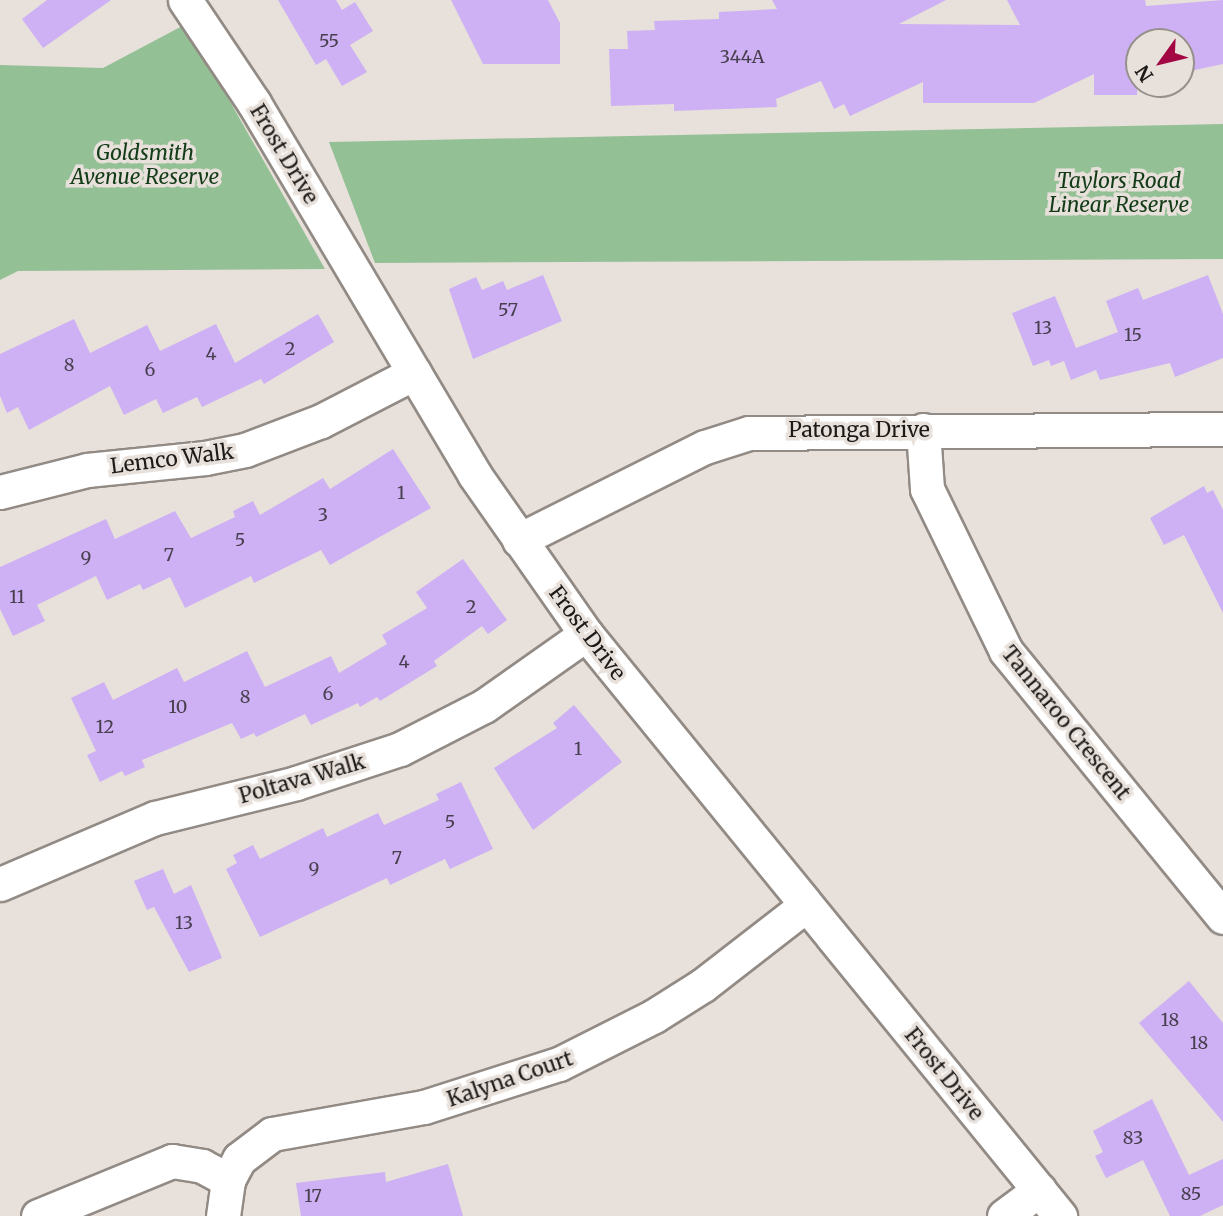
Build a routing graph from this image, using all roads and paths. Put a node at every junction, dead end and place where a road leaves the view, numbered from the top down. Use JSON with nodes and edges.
{"nodes":[{"id":1,"x":185,"y":0,"type":"edge"},
{"id":2,"x":414,"y":373,"type":"junction"},
{"id":3,"x":1223,"y":429,"type":"edge"},
{"id":4,"x":923,"y":430,"type":"junction"},
{"id":5,"x":0,"y":492,"type":"edge"},
{"id":6,"x":519,"y":540,"type":"junction"},
{"id":7,"x":586,"y":634,"type":"junction"},
{"id":8,"x":0,"y":884,"type":"edge"},
{"id":9,"x":806,"y":905,"type":"junction"},
{"id":10,"x":1223,"y":917,"type":"edge"},
{"id":11,"x":228,"y":1180,"type":"junction"},
{"id":12,"x":1039,"y":1189,"type":"junction"},
{"id":13,"x":38,"y":1216,"type":"edge"},
{"id":14,"x":223,"y":1216,"type":"edge"},
{"id":15,"x":1004,"y":1216,"type":"edge"},
{"id":16,"x":1060,"y":1216,"type":"edge"}],
"edges":[{"from":1,"to":2,"type":"street","name":"Frost Drive"},
{"from":2,"to":5,"type":"street","name":"Lemco Walk"},
{"from":2,"to":6,"type":"street","name":"Frost Drive"},
{"from":3,"to":4,"type":"street","name":"Patonga Drive"},
{"from":4,"to":6,"type":"street","name":"Patonga Drive"},
{"from":4,"to":10,"type":"street","name":"Tannaroo Crescent"},
{"from":6,"to":7,"type":"street","name":"Frost Drive"},
{"from":7,"to":8,"type":"street","name":"Poltava Walk"},
{"from":7,"to":9,"type":"street","name":"Frost Drive"},
{"from":9,"to":11,"type":"street","name":"Kalyna Court"},
{"from":9,"to":12,"type":"street","name":"Frost Drive"},
{"from":11,"to":13,"type":"street"},
{"from":11,"to":14,"type":"street","name":"Kalyna Court"},
{"from":12,"to":15,"type":"street"},
{"from":12,"to":16,"type":"street","name":"Frost Drive"}]}
